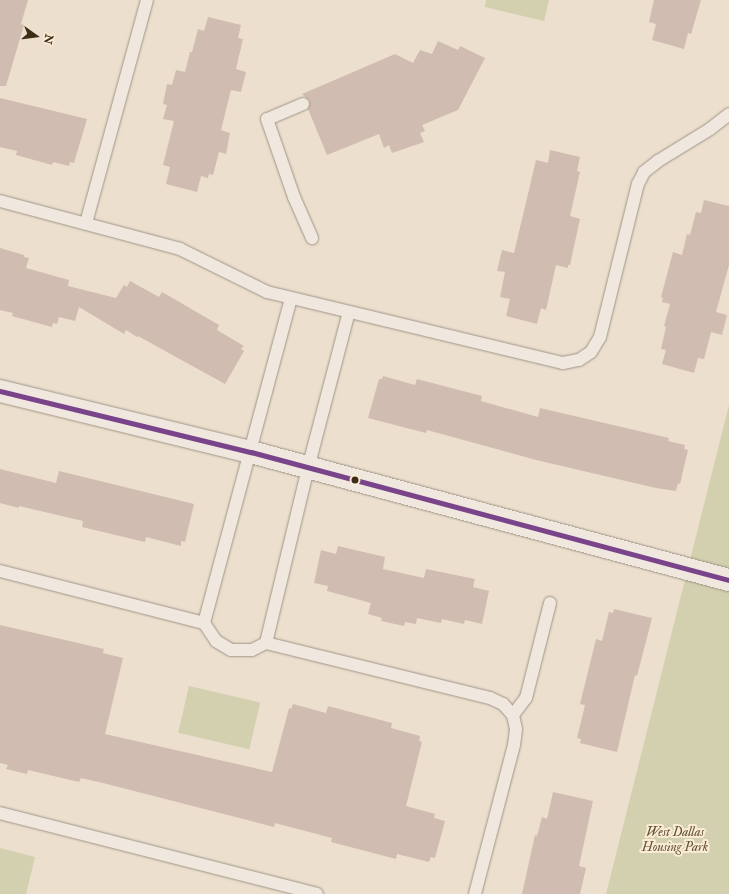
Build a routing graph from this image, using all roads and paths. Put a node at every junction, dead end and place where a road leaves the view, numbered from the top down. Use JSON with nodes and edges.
{"nodes":[{"id":1,"x":147,"y":0,"type":"edge"},
{"id":2,"x":303,"y":104,"type":"dead end"},
{"id":3,"x":729,"y":114,"type":"edge"},
{"id":4,"x":0,"y":201,"type":"edge"},
{"id":5,"x":86,"y":224,"type":"junction"},
{"id":6,"x":312,"y":238,"type":"dead end"},
{"id":7,"x":291,"y":298,"type":"junction"},
{"id":8,"x":349,"y":312,"type":"junction"},
{"id":9,"x":0,"y":391,"type":"edge"},
{"id":10,"x":250,"y":452,"type":"junction"},
{"id":11,"x":308,"y":468,"type":"junction"},
{"id":12,"x":0,"y":571,"type":"edge"},
{"id":13,"x":729,"y":580,"type":"edge"},
{"id":14,"x":550,"y":603,"type":"dead end"},
{"id":15,"x":204,"y":623,"type":"junction"},
{"id":16,"x":266,"y":643,"type":"junction"},
{"id":17,"x":513,"y":715,"type":"junction"},
{"id":18,"x":0,"y":813,"type":"edge"},
{"id":19,"x":317,"y":894,"type":"edge"},
{"id":20,"x":475,"y":894,"type":"edge"}],
"edges":[{"from":1,"to":5,"type":"lane"},
{"from":2,"to":6,"type":"lane"},
{"from":3,"to":8,"type":"lane"},
{"from":4,"to":5,"type":"lane"},
{"from":5,"to":7,"type":"lane"},
{"from":7,"to":8,"type":"lane"},
{"from":7,"to":10,"type":"lane"},
{"from":8,"to":11,"type":"lane"},
{"from":9,"to":10,"type":"street"},
{"from":10,"to":11,"type":"street"},
{"from":10,"to":15,"type":"lane"},
{"from":11,"to":13,"type":"street"},
{"from":11,"to":16,"type":"lane"},
{"from":12,"to":15,"type":"lane"},
{"from":14,"to":17,"type":"lane"},
{"from":15,"to":16,"type":"lane"},
{"from":16,"to":17,"type":"lane"},
{"from":17,"to":20,"type":"lane"},
{"from":18,"to":19,"type":"lane"}]}
